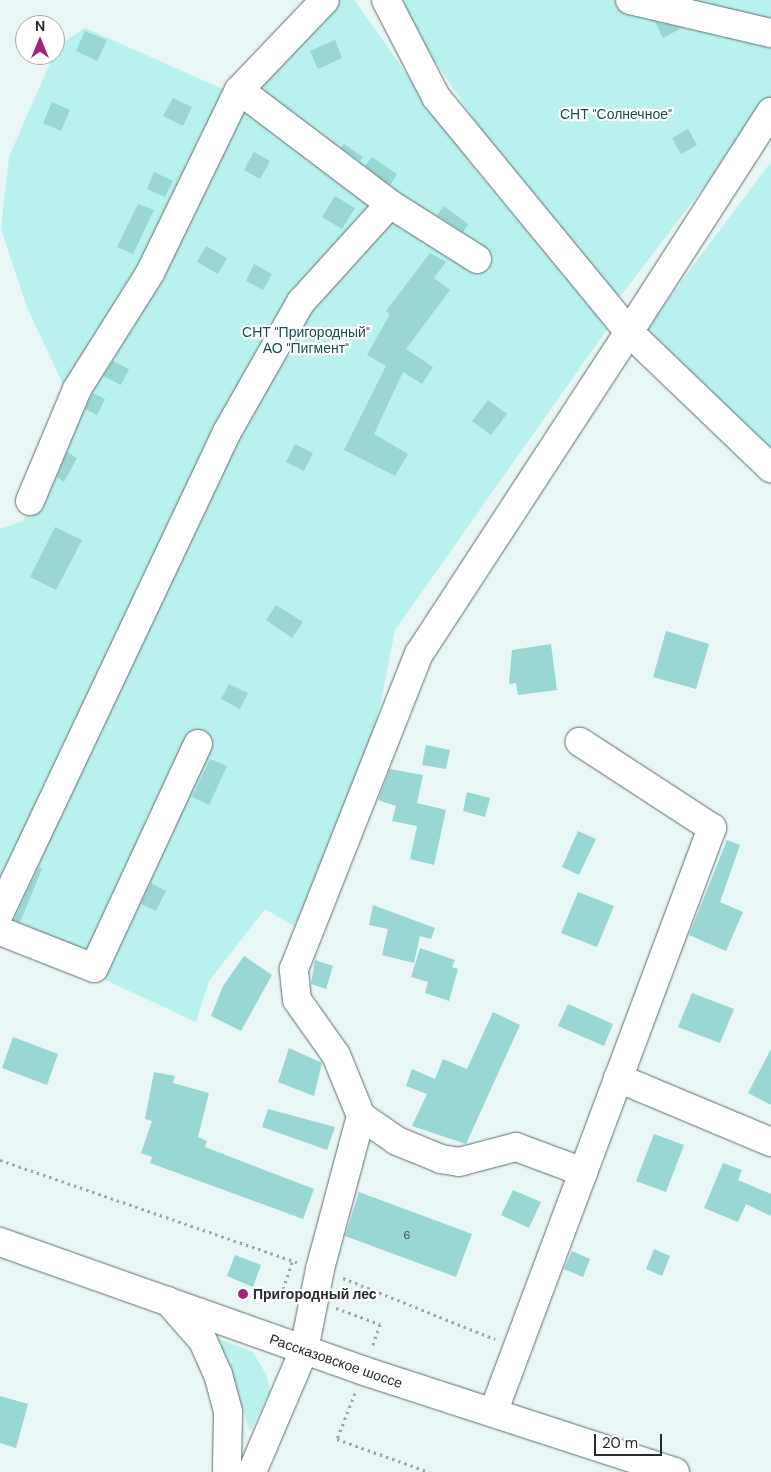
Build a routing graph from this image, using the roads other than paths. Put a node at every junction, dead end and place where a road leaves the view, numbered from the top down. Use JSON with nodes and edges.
{"nodes":[{"id":1,"x":325,"y":0,"type":"edge"},
{"id":2,"x":386,"y":0,"type":"edge"},
{"id":3,"x":630,"y":0,"type":"edge"},
{"id":4,"x":771,"y":33,"type":"edge"},
{"id":5,"x":239,"y":90,"type":"junction"},
{"id":6,"x":771,"y":112,"type":"edge"},
{"id":7,"x":390,"y":204,"type":"junction"},
{"id":8,"x":477,"y":259,"type":"dead end"},
{"id":9,"x":629,"y":332,"type":"junction"},
{"id":10,"x":771,"y":468,"type":"edge"},
{"id":11,"x":30,"y":502,"type":"dead end"},
{"id":12,"x":580,"y":742,"type":"dead end"},
{"id":13,"x":198,"y":744,"type":"dead end"},
{"id":14,"x":0,"y":912,"type":"edge"},
{"id":15,"x":0,"y":931,"type":"edge"},
{"id":16,"x":618,"y":1078,"type":"junction"},
{"id":17,"x":362,"y":1116,"type":"junction"},
{"id":18,"x":771,"y":1142,"type":"edge"},
{"id":19,"x":583,"y":1172,"type":"junction"},
{"id":20,"x":0,"y":1242,"type":"edge"},
{"id":21,"x":168,"y":1301,"type":"junction"},
{"id":22,"x":304,"y":1350,"type":"junction"},
{"id":23,"x":493,"y":1413,"type":"junction"},
{"id":24,"x":227,"y":1472,"type":"edge"},
{"id":25,"x":252,"y":1472,"type":"edge"},
{"id":26,"x":674,"y":1472,"type":"edge"}],
"edges":[{"from":1,"to":5,"type":"street"},
{"from":2,"to":9,"type":"street"},
{"from":3,"to":4,"type":"street"},
{"from":5,"to":7,"type":"street"},
{"from":5,"to":11,"type":"street"},
{"from":6,"to":9,"type":"street"},
{"from":7,"to":8,"type":"street"},
{"from":7,"to":14,"type":"street"},
{"from":9,"to":10,"type":"street"},
{"from":9,"to":17,"type":"street"},
{"from":12,"to":16,"type":"street"},
{"from":13,"to":15,"type":"street"},
{"from":16,"to":18,"type":"street"},
{"from":16,"to":19,"type":"street"},
{"from":17,"to":19,"type":"street"},
{"from":17,"to":22,"type":"street"},
{"from":19,"to":23,"type":"street"},
{"from":20,"to":21,"type":"street","name":"Рассказовское шоссе"},
{"from":21,"to":22,"type":"street","name":"Рассказовское шоссе"},
{"from":21,"to":24,"type":"street"},
{"from":22,"to":23,"type":"street","name":"Рассказовское шоссе"},
{"from":22,"to":25,"type":"street"},
{"from":23,"to":26,"type":"street","name":"Рассказовское шоссе"}]}
